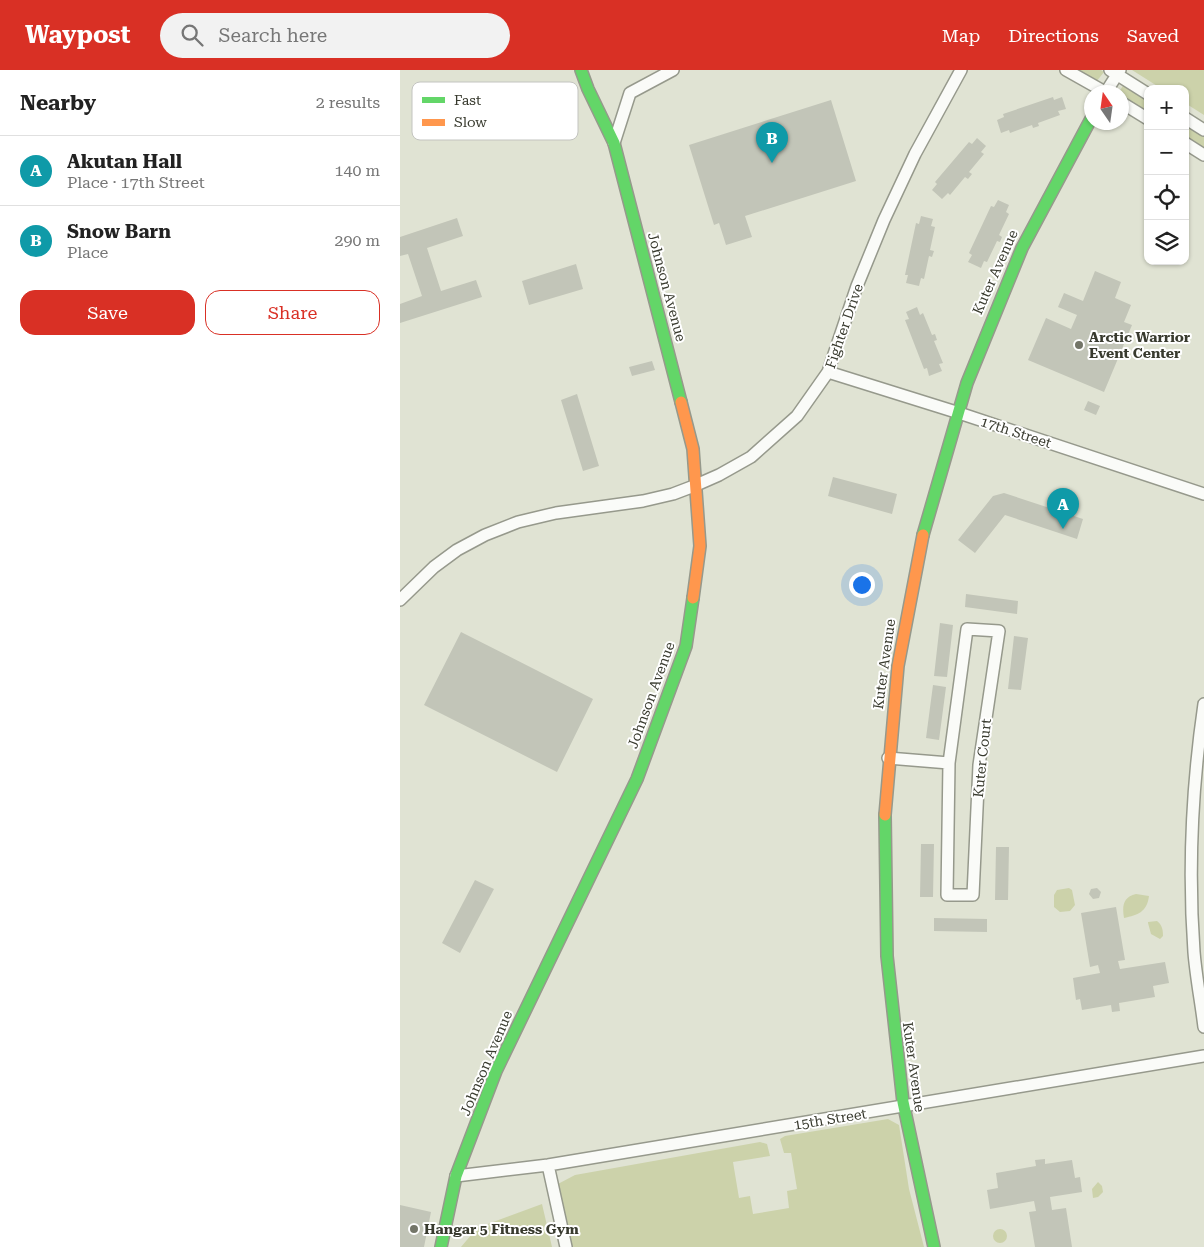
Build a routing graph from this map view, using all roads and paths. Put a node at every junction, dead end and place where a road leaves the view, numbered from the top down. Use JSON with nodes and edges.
{"nodes":[{"id":1,"x":581,"y":70,"type":"edge"},
{"id":2,"x":673,"y":70,"type":"edge"},
{"id":3,"x":961,"y":70,"type":"edge"},
{"id":4,"x":1066,"y":70,"type":"edge"},
{"id":5,"x":1116,"y":72,"type":"edge"},
{"id":6,"x":1093,"y":85,"type":"edge"},
{"id":7,"x":1110,"y":85,"type":"edge"},
{"id":8,"x":1144,"y":91,"type":"edge"},
{"id":9,"x":1129,"y":107,"type":"edge"},
{"id":10,"x":1144,"y":117,"type":"edge"},
{"id":11,"x":1189,"y":121,"type":"edge"},
{"id":12,"x":1085,"y":130,"type":"edge"},
{"id":13,"x":1204,"y":130,"type":"edge"},
{"id":14,"x":614,"y":143,"type":"junction"},
{"id":15,"x":1189,"y":146,"type":"edge"},
{"id":16,"x":1204,"y":155,"type":"edge"},
{"id":17,"x":828,"y":372,"type":"junction"},
{"id":18,"x":956,"y":412,"type":"junction"},
{"id":19,"x":694,"y":486,"type":"junction"},
{"id":20,"x":1204,"y":494,"type":"edge"},
{"id":21,"x":400,"y":600,"type":"edge"},
{"id":22,"x":1204,"y":704,"type":"edge"},
{"id":23,"x":888,"y":758,"type":"junction"},
{"id":24,"x":948,"y":763,"type":"junction"},
{"id":25,"x":1204,"y":1027,"type":"edge"},
{"id":26,"x":1204,"y":1056,"type":"edge"},
{"id":27,"x":904,"y":1107,"type":"junction"},
{"id":28,"x":548,"y":1165,"type":"junction"},
{"id":29,"x":456,"y":1176,"type":"junction"},
{"id":30,"x":441,"y":1247,"type":"edge"},
{"id":31,"x":566,"y":1247,"type":"edge"},
{"id":32,"x":934,"y":1247,"type":"edge"}],
"edges":[{"from":1,"to":14,"type":"street","name":"Johnson Avenue"},
{"from":2,"to":14,"type":"street"},
{"from":3,"to":17,"type":"street","name":"Fighter Drive"},
{"from":4,"to":6,"type":"street"},
{"from":5,"to":7,"type":"street"},
{"from":5,"to":8,"type":"street"},
{"from":9,"to":10,"type":"street"},
{"from":11,"to":13,"type":"street"},
{"from":12,"to":18,"type":"street","name":"Kuter Avenue"},
{"from":14,"to":19,"type":"street","name":"Johnson Avenue"},
{"from":15,"to":16,"type":"street"},
{"from":17,"to":18,"type":"street","name":"17th Street"},
{"from":17,"to":19,"type":"street","name":"Fighter Drive"},
{"from":18,"to":20,"type":"street","name":"17th Street"},
{"from":18,"to":23,"type":"street","name":"Kuter Avenue"},
{"from":19,"to":21,"type":"street","name":"Fighter Drive"},
{"from":19,"to":29,"type":"street","name":"Johnson Avenue"},
{"from":22,"to":25,"type":"street"},
{"from":23,"to":24,"type":"street"},
{"from":23,"to":27,"type":"street","name":"Kuter Avenue"},
{"from":24,"to":24,"type":"street","name":"Kuter Court"},
{"from":26,"to":27,"type":"street","name":"15th Street"},
{"from":27,"to":28,"type":"street","name":"15th Street"},
{"from":27,"to":32,"type":"street","name":"Kuter Avenue"},
{"from":28,"to":29,"type":"street","name":"15th Street"},
{"from":28,"to":31,"type":"street"},
{"from":29,"to":30,"type":"street","name":"Johnson Avenue"}]}
